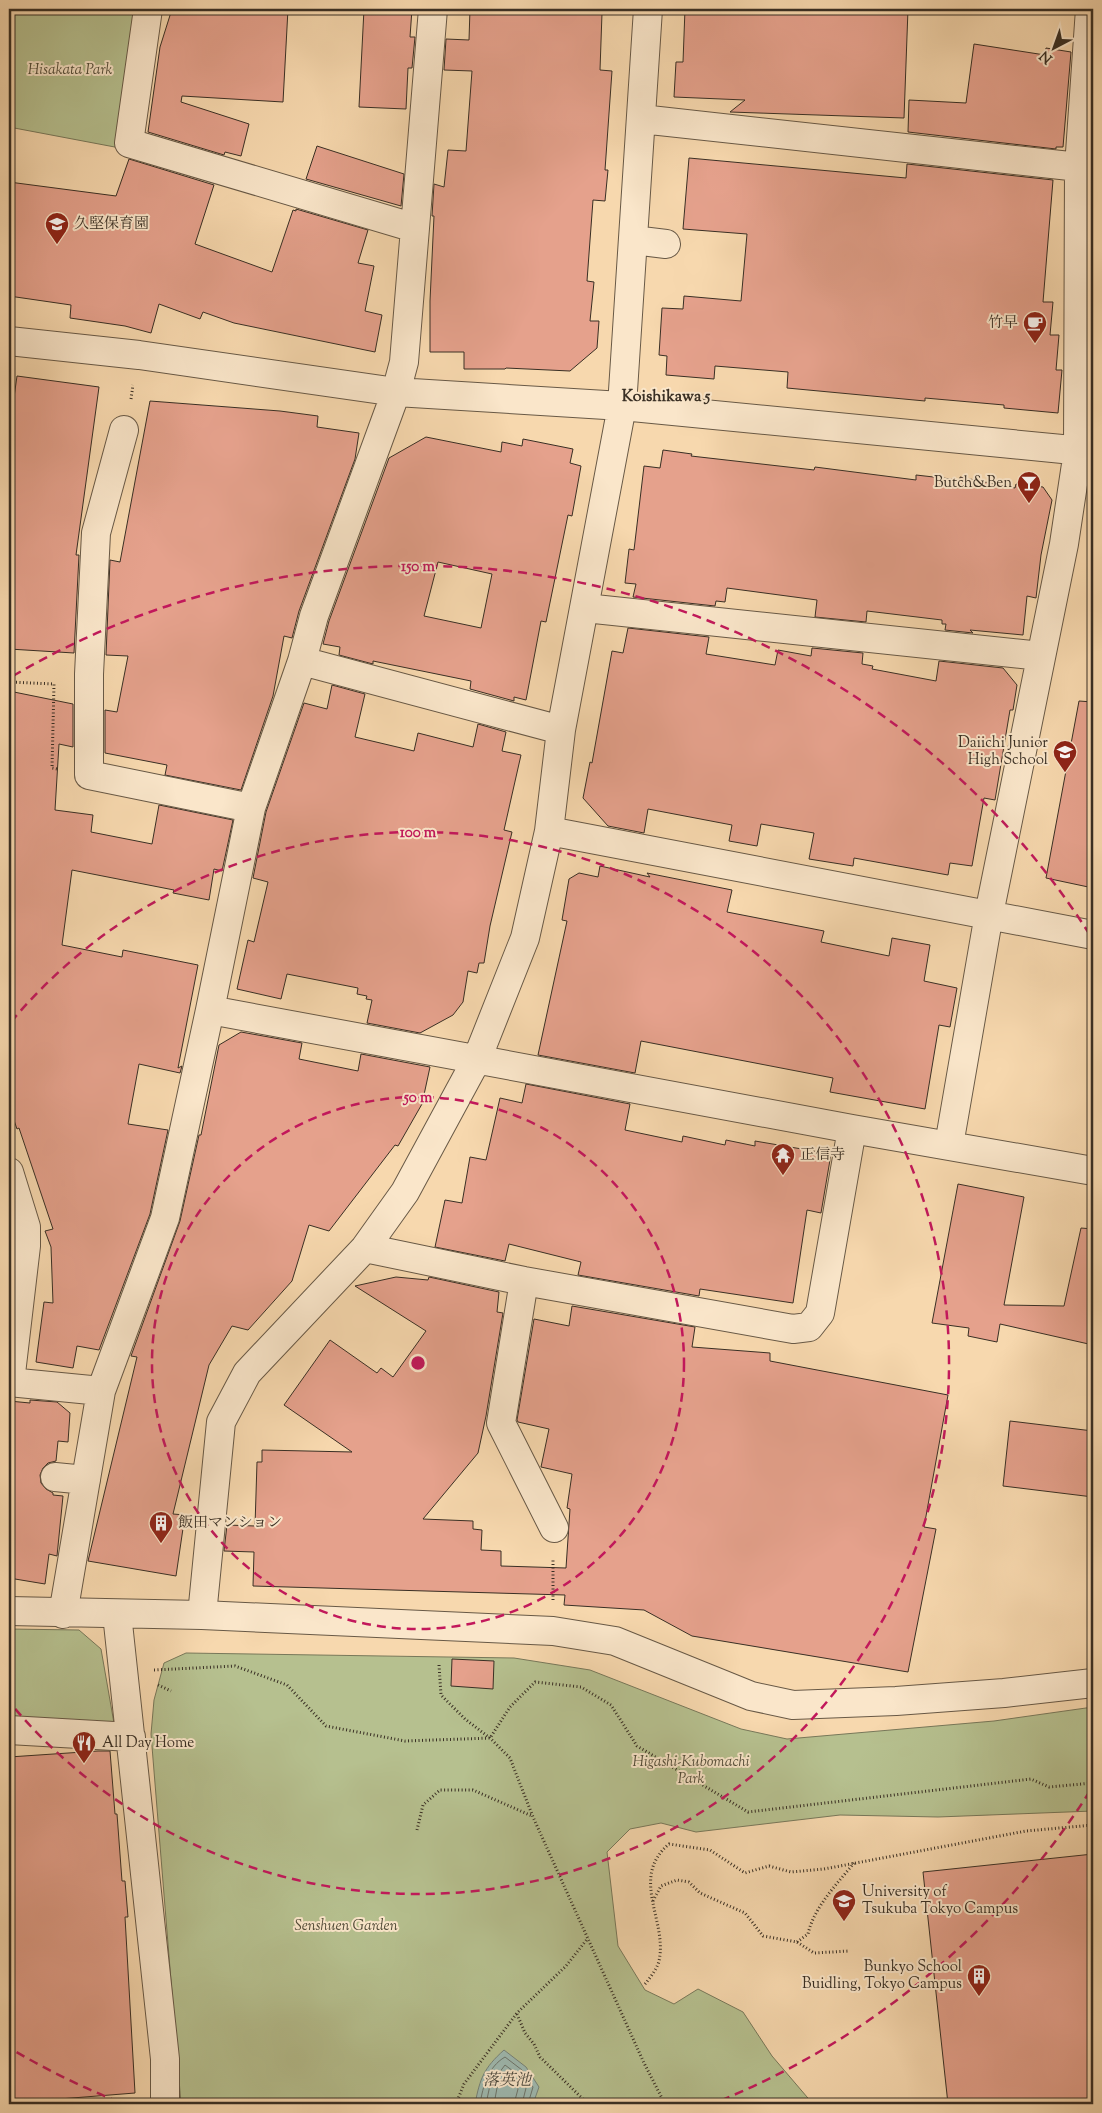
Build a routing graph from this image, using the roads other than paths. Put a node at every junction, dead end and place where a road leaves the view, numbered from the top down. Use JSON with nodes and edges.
{"nodes":[{"id":1,"x":148,"y":9,"type":"edge"},
{"id":2,"x":433,"y":9,"type":"edge"},
{"id":3,"x":648,"y":9,"type":"edge"},
{"id":4,"x":1090,"y":9,"type":"edge"},
{"id":5,"x":641,"y":119,"type":"junction"},
{"id":6,"x":1080,"y":167,"type":"junction"},
{"id":7,"x":414,"y":228,"type":"junction"},
{"id":8,"x":632,"y":240,"type":"junction"},
{"id":9,"x":666,"y":244,"type":"dead end"},
{"id":10,"x":9,"y":341,"type":"edge"},
{"id":11,"x":396,"y":392,"type":"junction"},
{"id":12,"x":622,"y":406,"type":"junction"},
{"id":13,"x":124,"y":430,"type":"road end"},
{"id":14,"x":1086,"y":451,"type":"edge"},
{"id":15,"x":585,"y":608,"type":"junction"},
{"id":16,"x":1041,"y":656,"type":"junction"},
{"id":17,"x":302,"y":660,"type":"junction"},
{"id":18,"x":561,"y":730,"type":"junction"},
{"id":19,"x":250,"y":808,"type":"junction"},
{"id":20,"x":549,"y":831,"type":"junction"},
{"id":21,"x":989,"y":914,"type":"junction"},
{"id":22,"x":1093,"y":935,"type":"edge"},
{"id":23,"x":210,"y":1010,"type":"junction"},
{"id":24,"x":477,"y":1059,"type":"junction"},
{"id":25,"x":852,"y":1130,"type":"junction"},
{"id":26,"x":949,"y":1145,"type":"junction"},
{"id":27,"x":1093,"y":1171,"type":"edge"},
{"id":28,"x":9,"y":1172,"type":"edge"},
{"id":29,"x":364,"y":1248,"type":"junction"},
{"id":30,"x":524,"y":1281,"type":"junction"},
{"id":31,"x":9,"y":1382,"type":"edge"},
{"id":32,"x":101,"y":1391,"type":"junction"},
{"id":33,"x":55,"y":1477,"type":"dead end"},
{"id":34,"x":86,"y":1480,"type":"junction"},
{"id":35,"x":554,"y":1528,"type":"road end"},
{"id":36,"x":9,"y":1612,"type":"edge"},
{"id":37,"x":63,"y":1614,"type":"junction"},
{"id":38,"x":117,"y":1614,"type":"junction"},
{"id":39,"x":202,"y":1614,"type":"junction"},
{"id":40,"x":1093,"y":1682,"type":"edge"},
{"id":41,"x":9,"y":1730,"type":"edge"},
{"id":42,"x":131,"y":1737,"type":"junction"},
{"id":43,"x":165,"y":2104,"type":"edge"}],
"edges":[{"from":1,"to":7,"type":"street"},
{"from":2,"to":7,"type":"street"},
{"from":3,"to":5,"type":"street"},
{"from":4,"to":6,"type":"street"},
{"from":5,"to":6,"type":"street"},
{"from":5,"to":8,"type":"street"},
{"from":6,"to":14,"type":"street"},
{"from":7,"to":11,"type":"street"},
{"from":8,"to":9,"type":"street"},
{"from":8,"to":12,"type":"street"},
{"from":10,"to":11,"type":"street"},
{"from":11,"to":12,"type":"street"},
{"from":11,"to":17,"type":"street"},
{"from":12,"to":14,"type":"street"},
{"from":12,"to":15,"type":"street"},
{"from":13,"to":19,"type":"street"},
{"from":14,"to":16,"type":"street"},
{"from":15,"to":16,"type":"street"},
{"from":15,"to":18,"type":"street"},
{"from":16,"to":21,"type":"street"},
{"from":17,"to":18,"type":"street"},
{"from":17,"to":19,"type":"street"},
{"from":18,"to":20,"type":"street"},
{"from":19,"to":23,"type":"street"},
{"from":20,"to":21,"type":"street"},
{"from":20,"to":24,"type":"street"},
{"from":21,"to":22,"type":"street"},
{"from":21,"to":26,"type":"street"},
{"from":23,"to":24,"type":"street"},
{"from":23,"to":32,"type":"street"},
{"from":24,"to":25,"type":"street"},
{"from":24,"to":29,"type":"street"},
{"from":25,"to":26,"type":"street"},
{"from":25,"to":30,"type":"street"},
{"from":26,"to":27,"type":"street"},
{"from":28,"to":31,"type":"street"},
{"from":29,"to":30,"type":"street"},
{"from":29,"to":39,"type":"street"},
{"from":30,"to":35,"type":"street"},
{"from":31,"to":32,"type":"street"},
{"from":32,"to":34,"type":"street"},
{"from":33,"to":34,"type":"street"},
{"from":34,"to":37,"type":"street"},
{"from":36,"to":37,"type":"street"},
{"from":37,"to":38,"type":"street"},
{"from":38,"to":39,"type":"street"},
{"from":38,"to":42,"type":"street"},
{"from":39,"to":40,"type":"street"},
{"from":41,"to":42,"type":"street"},
{"from":42,"to":43,"type":"street"}]}
